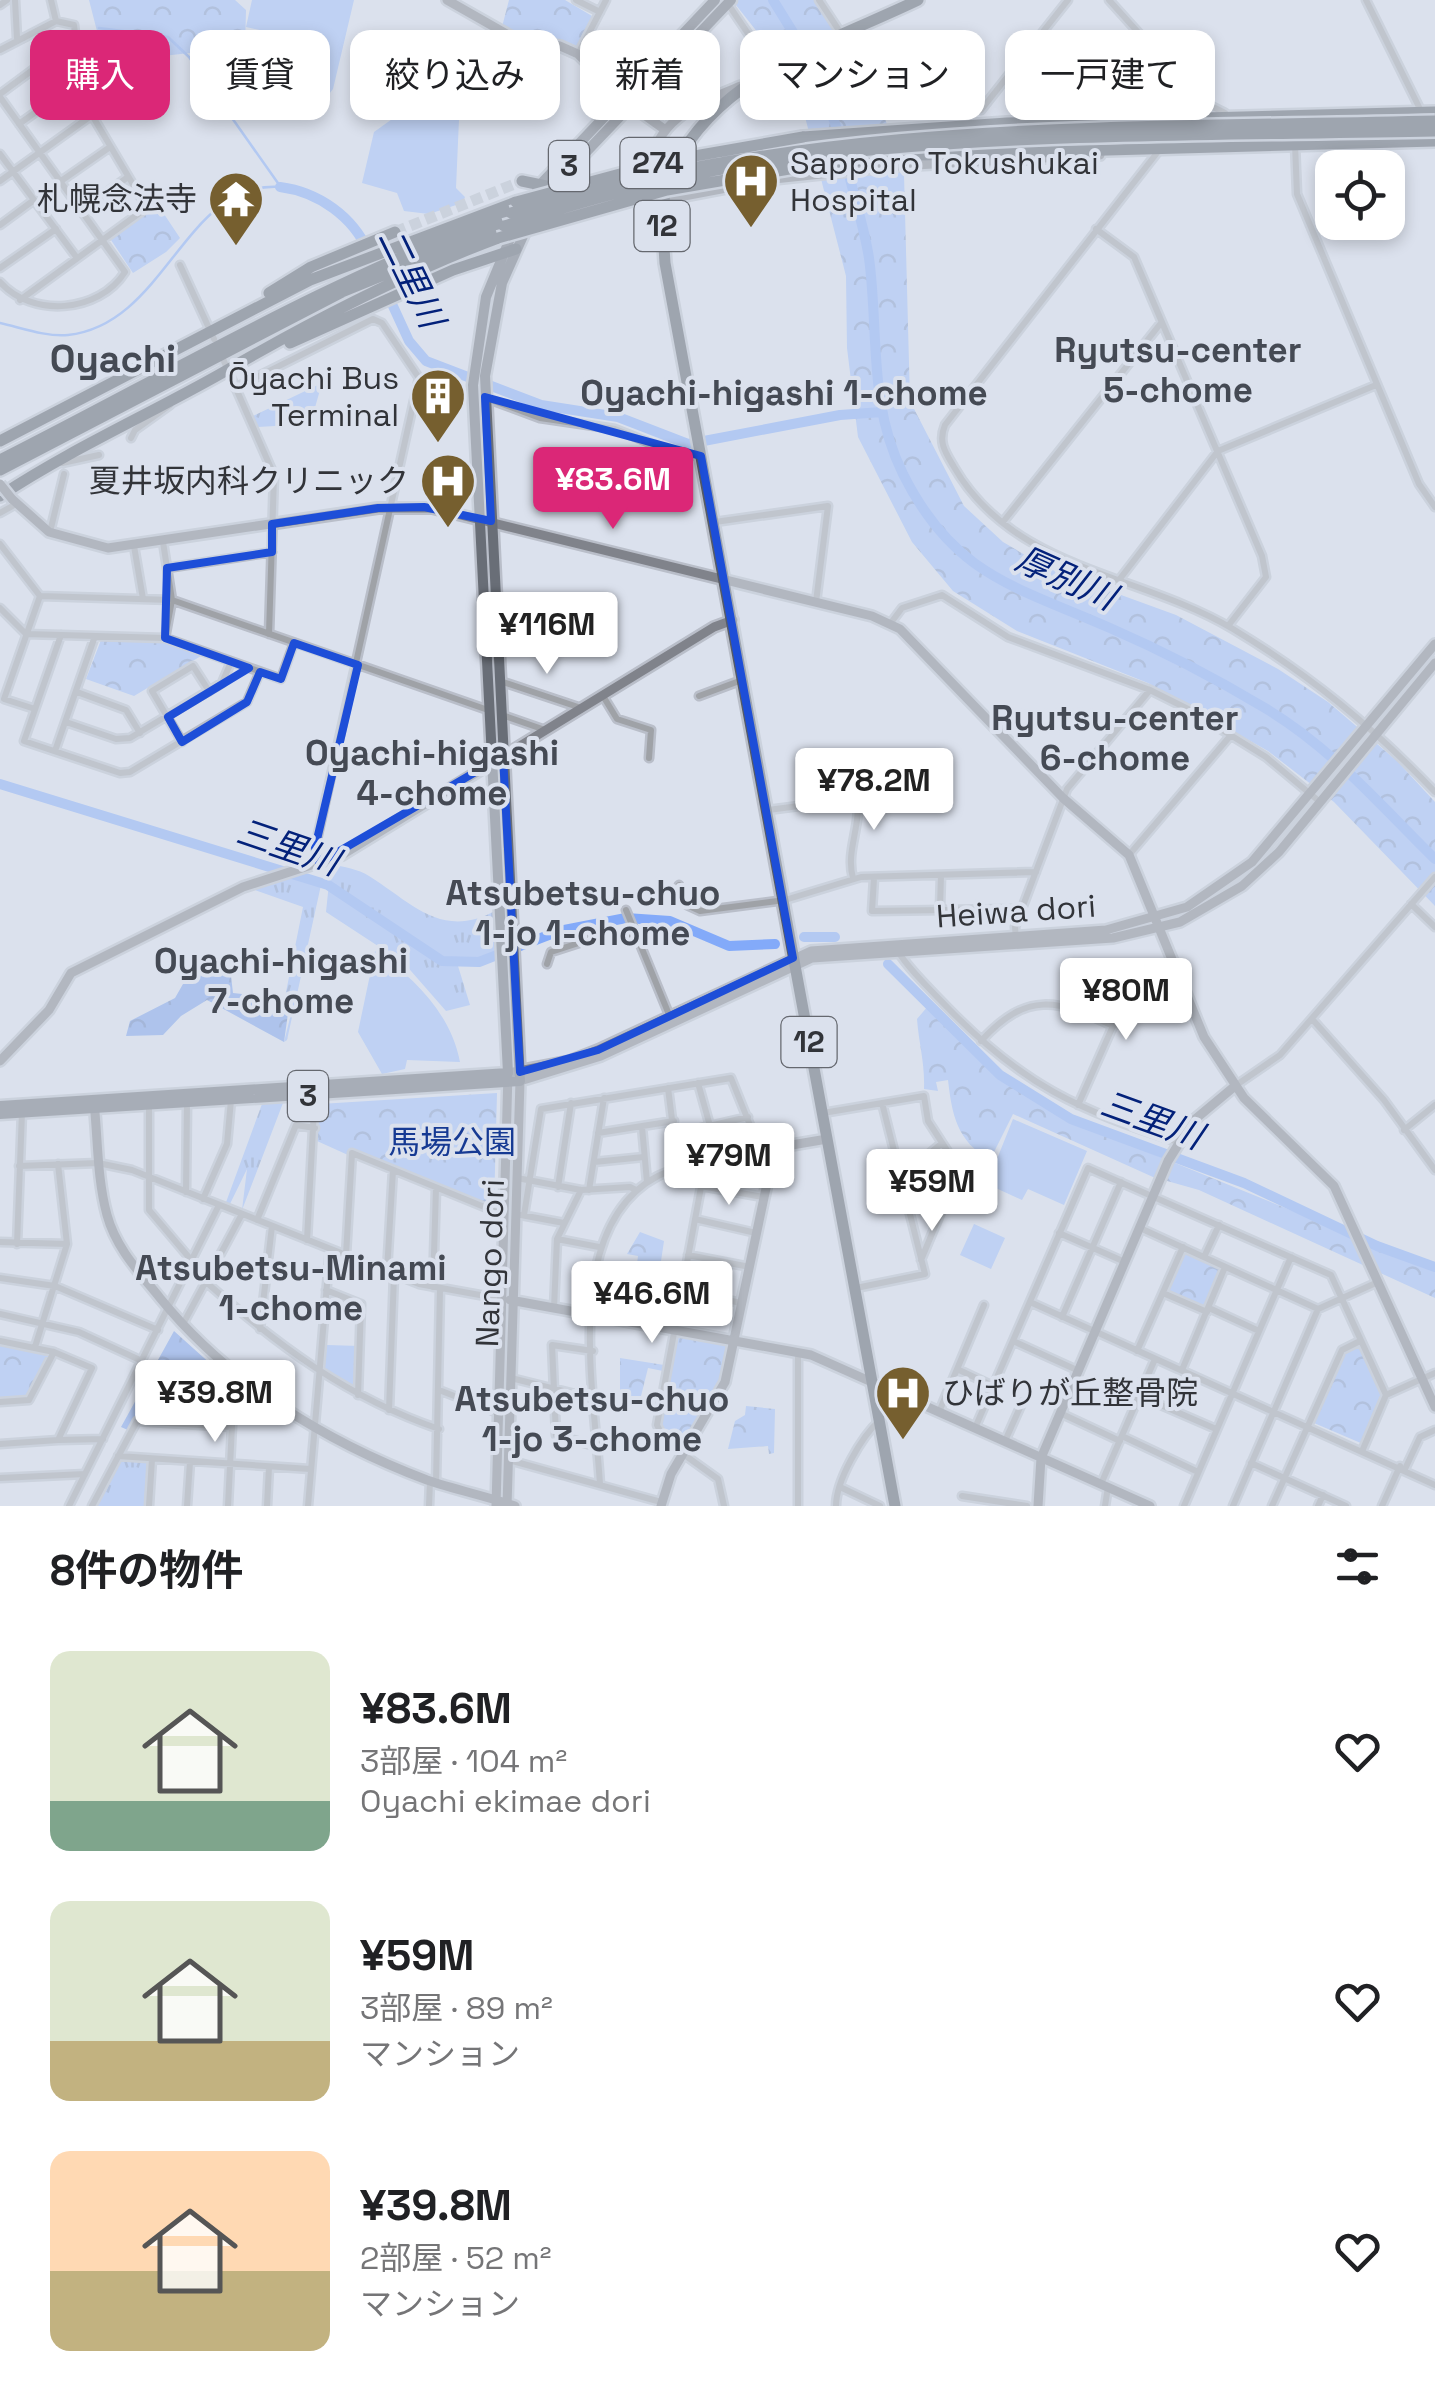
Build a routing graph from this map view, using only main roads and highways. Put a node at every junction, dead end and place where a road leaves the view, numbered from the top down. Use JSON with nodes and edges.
{"nodes":[{"id":1,"x":714,"y":0,"type":"edge"},
{"id":2,"x":918,"y":0,"type":"edge"},
{"id":3,"x":729,"y":2,"type":"edge"},
{"id":4,"x":688,"y":30,"type":"edge"},
{"id":5,"x":700,"y":30,"type":"edge"},
{"id":6,"x":1429,"y":113,"type":"edge"},
{"id":7,"x":607,"y":120,"type":"edge"},
{"id":8,"x":1435,"y":121,"type":"edge"},
{"id":9,"x":1435,"y":131,"type":"edge"},
{"id":10,"x":1435,"y":141,"type":"edge"},
{"id":11,"x":522,"y":181,"type":"tunnel mouth"},
{"id":12,"x":545,"y":185,"type":"junction"},
{"id":13,"x":514,"y":208,"type":"junction"},
{"id":14,"x":395,"y":232,"type":"tunnel mouth"},
{"id":15,"x":501,"y":232,"type":"junction"},
{"id":16,"x":516,"y":248,"type":"junction"},
{"id":17,"x":366,"y":249,"type":"junction"},
{"id":18,"x":500,"y":254,"type":"junction"},
{"id":19,"x":408,"y":257,"type":"junction"},
{"id":20,"x":340,"y":288,"type":"junction"},
{"id":21,"x":386,"y":292,"type":"junction"},
{"id":22,"x":477,"y":378,"type":"junction"},
{"id":23,"x":2,"y":440,"type":"edge"},
{"id":24,"x":0,"y":460,"type":"edge"},
{"id":25,"x":0,"y":470,"type":"edge"},
{"id":26,"x":9,"y":500,"type":"edge"},
{"id":27,"x":486,"y":520,"type":"junction"},
{"id":28,"x":506,"y":904,"type":"junction"},
{"id":29,"x":315,"y":1092,"type":"junction"},
{"id":30,"x":187,"y":1098,"type":"junction"},
{"id":31,"x":95,"y":1103,"type":"junction"},
{"id":32,"x":0,"y":1106,"type":"edge"},
{"id":33,"x":0,"y":1114,"type":"edge"},
{"id":34,"x":895,"y":1506,"type":"edge"}],
"edges":[{"from":1,"to":4,"type":"main road","number":"3"},
{"from":2,"to":34,"type":"highway","number":"12"},
{"from":3,"to":5,"type":"main road","number":"3"},
{"from":6,"to":13,"type":"highway","number":"274","bridge":true},
{"from":7,"to":12,"type":"main road","number":"3"},
{"from":8,"to":13,"type":"highway","bridge":true},
{"from":9,"to":15,"type":"highway","bridge":true},
{"from":10,"to":15,"type":"highway","number":"274","bridge":true},
{"from":11,"to":12,"type":"highway"},
{"from":12,"to":16,"type":"main road","number":"3"},
{"from":12,"to":18,"type":"main road","number":"3"},
{"from":13,"to":17,"type":"highway","number":"274"},
{"from":13,"to":19,"type":"highway"},
{"from":14,"to":17,"type":"highway","number":"274"},
{"from":15,"to":19,"type":"highway"},
{"from":15,"to":21,"type":"highway","number":"274"},
{"from":16,"to":18,"type":"highway"},
{"from":16,"to":22,"type":"main road","number":"3"},
{"from":17,"to":23,"type":"highway","number":"274"},
{"from":18,"to":21,"type":"highway"},
{"from":18,"to":22,"type":"main road","number":"3"},
{"from":19,"to":20,"type":"highway"},
{"from":20,"to":24,"type":"highway"},
{"from":20,"to":25,"type":"highway"},
{"from":21,"to":26,"type":"highway","number":"274"},
{"from":22,"to":27,"type":"main road","number":"3"},
{"from":22,"to":27,"type":"main road","number":"3"},
{"from":27,"to":28,"type":"main road","number":"3"},
{"from":27,"to":28,"type":"main road","number":"3"},
{"from":28,"to":29,"type":"main road","number":"3"},
{"from":29,"to":30,"type":"main road","number":"3"},
{"from":29,"to":30,"type":"main road","number":"3"},
{"from":30,"to":31,"type":"main road","number":"3"},
{"from":30,"to":31,"type":"main road","number":"3"},
{"from":31,"to":32,"type":"main road","number":"3"},
{"from":31,"to":33,"type":"main road","number":"3"}]}
